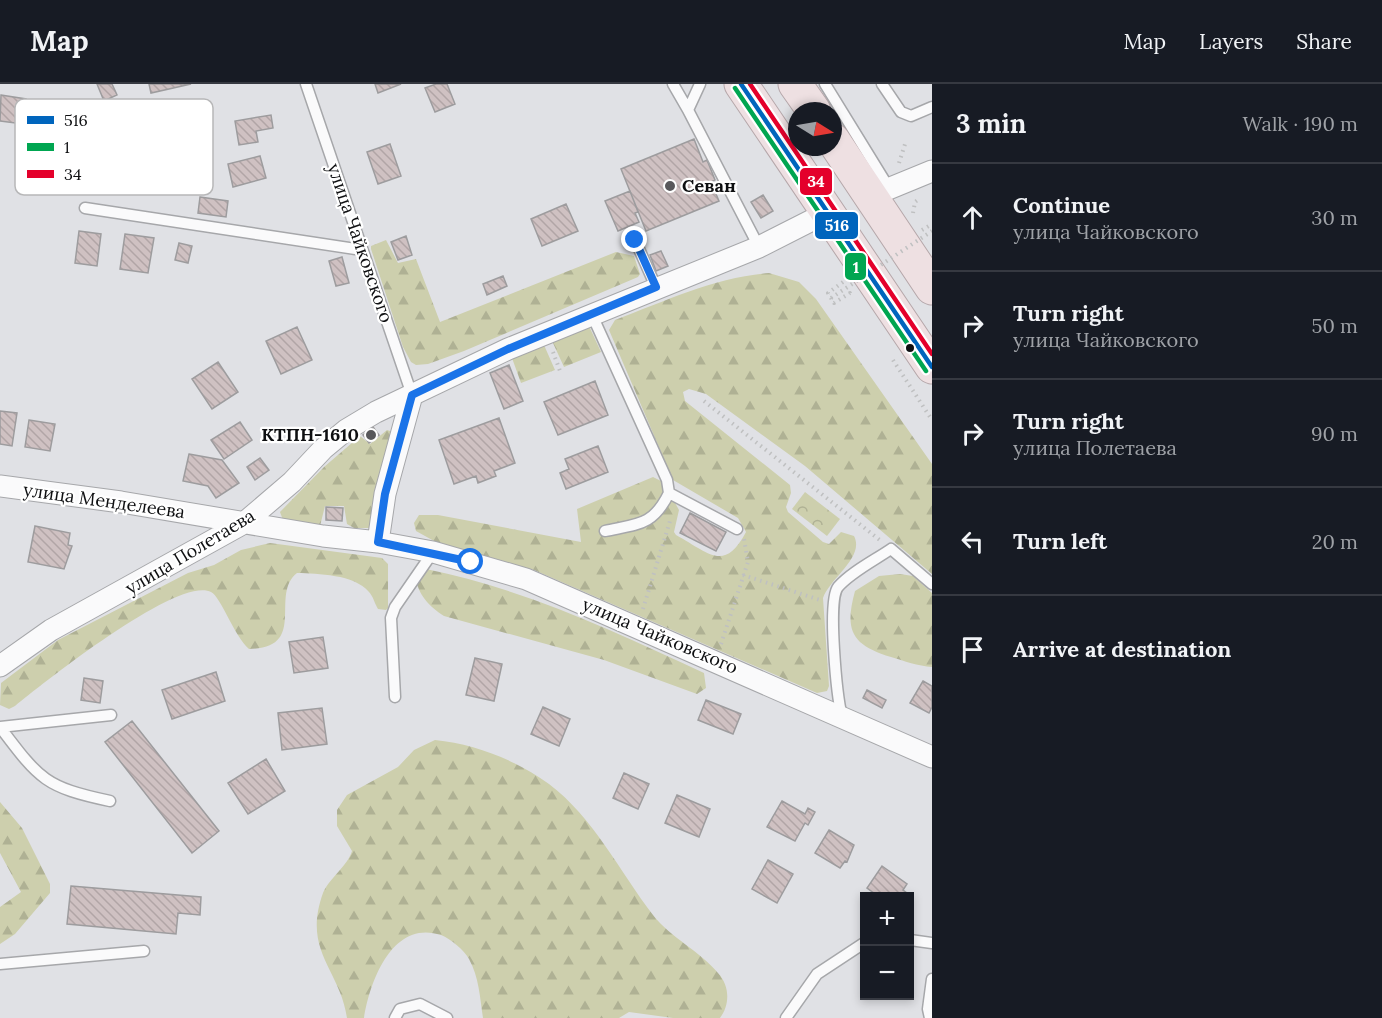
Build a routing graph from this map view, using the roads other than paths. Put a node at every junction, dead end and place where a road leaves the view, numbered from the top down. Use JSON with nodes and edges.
{"nodes":[{"id":1,"x":306,"y":84,"type":"edge"},
{"id":2,"x":673,"y":84,"type":"edge"},
{"id":3,"x":700,"y":84,"type":"edge"},
{"id":4,"x":741,"y":84,"type":"edge"},
{"id":5,"x":795,"y":84,"type":"edge"},
{"id":6,"x":825,"y":84,"type":"edge"},
{"id":7,"x":882,"y":84,"type":"edge"},
{"id":8,"x":808,"y":102,"type":"edge"},
{"id":9,"x":932,"y":107,"type":"edge"},
{"id":10,"x":688,"y":110,"type":"junction"},
{"id":11,"x":842,"y":150,"type":"edge"},
{"id":12,"x":932,"y":171,"type":"edge"},
{"id":13,"x":880,"y":192,"type":"junction"},
{"id":14,"x":84,"y":208,"type":"dead end"},
{"id":15,"x":826,"y":213,"type":"junction"},
{"id":16,"x":635,"y":240,"type":"dead end"},
{"id":17,"x":759,"y":247,"type":"junction"},
{"id":18,"x":362,"y":250,"type":"junction"},
{"id":19,"x":656,"y":287,"type":"junction"},
{"id":20,"x":932,"y":288,"type":"edge"},
{"id":21,"x":592,"y":315,"type":"junction"},
{"id":22,"x":932,"y":367,"type":"edge"},
{"id":23,"x":412,"y":395,"type":"junction"},
{"id":24,"x":0,"y":486,"type":"edge"},
{"id":25,"x":669,"y":493,"type":"junction"},
{"id":26,"x":244,"y":523,"type":"junction"},
{"id":27,"x":737,"y":529,"type":"road end"},
{"id":28,"x":605,"y":531,"type":"dead end"},
{"id":29,"x":378,"y":542,"type":"junction"},
{"id":30,"x":433,"y":552,"type":"junction"},
{"id":31,"x":932,"y":584,"type":"edge"},
{"id":32,"x":0,"y":666,"type":"edge"},
{"id":33,"x":395,"y":698,"type":"dead end"},
{"id":34,"x":111,"y":715,"type":"dead end"},
{"id":35,"x":842,"y":717,"type":"junction"},
{"id":36,"x":0,"y":727,"type":"edge"},
{"id":37,"x":932,"y":757,"type":"edge"},
{"id":38,"x":111,"y":801,"type":"dead end"},
{"id":39,"x":914,"y":941,"type":"edge"},
{"id":40,"x":932,"y":943,"type":"edge"},
{"id":41,"x":860,"y":946,"type":"edge"},
{"id":42,"x":144,"y":951,"type":"dead end"},
{"id":43,"x":0,"y":964,"type":"edge"},
{"id":44,"x":932,"y":979,"type":"edge"},
{"id":45,"x":927,"y":1015,"type":"edge"},
{"id":46,"x":395,"y":1018,"type":"edge"},
{"id":47,"x":447,"y":1018,"type":"edge"},
{"id":48,"x":786,"y":1018,"type":"edge"}],
"edges":[{"from":1,"to":18,"type":"lane","name":"улица Чайковского"},
{"from":2,"to":10,"type":"lane"},
{"from":3,"to":10,"type":"lane"},
{"from":4,"to":15,"type":"highway"},
{"from":5,"to":8,"type":"highway"},
{"from":6,"to":13,"type":"lane"},
{"from":7,"to":9,"type":"lane"},
{"from":10,"to":17,"type":"lane"},
{"from":11,"to":13,"type":"highway"},
{"from":12,"to":13,"type":"street"},
{"from":13,"to":20,"type":"highway"},
{"from":14,"to":18,"type":"lane"},
{"from":15,"to":17,"type":"street","name":"улица Полетаева"},
{"from":15,"to":22,"type":"highway"},
{"from":16,"to":19,"type":"lane"},
{"from":17,"to":19,"type":"street","name":"улица Полетаева"},
{"from":18,"to":23,"type":"lane","name":"улица Чайковского"},
{"from":19,"to":21,"type":"street","name":"улица Полетаева"},
{"from":21,"to":23,"type":"street","name":"улица Полетаева"},
{"from":21,"to":25,"type":"lane"},
{"from":23,"to":26,"type":"street","name":"улица Полетаева"},
{"from":23,"to":29,"type":"street"},
{"from":24,"to":26,"type":"street","name":"улица Менделеева"},
{"from":25,"to":27,"type":"lane"},
{"from":25,"to":28,"type":"lane"},
{"from":26,"to":29,"type":"street","name":"улица Чайковского"},
{"from":26,"to":32,"type":"street","name":"улица Полетаева"},
{"from":29,"to":30,"type":"street","name":"улица Чайковского"},
{"from":30,"to":33,"type":"lane"},
{"from":30,"to":35,"type":"street","name":"улица Чайковского"},
{"from":31,"to":35,"type":"lane"},
{"from":34,"to":36,"type":"lane"},
{"from":35,"to":37,"type":"street","name":"улица Чайковского"},
{"from":36,"to":38,"type":"lane"},
{"from":39,"to":40,"type":"lane"},
{"from":41,"to":48,"type":"lane"},
{"from":42,"to":43,"type":"lane"},
{"from":44,"to":45,"type":"lane"},
{"from":46,"to":47,"type":"lane"}]}
